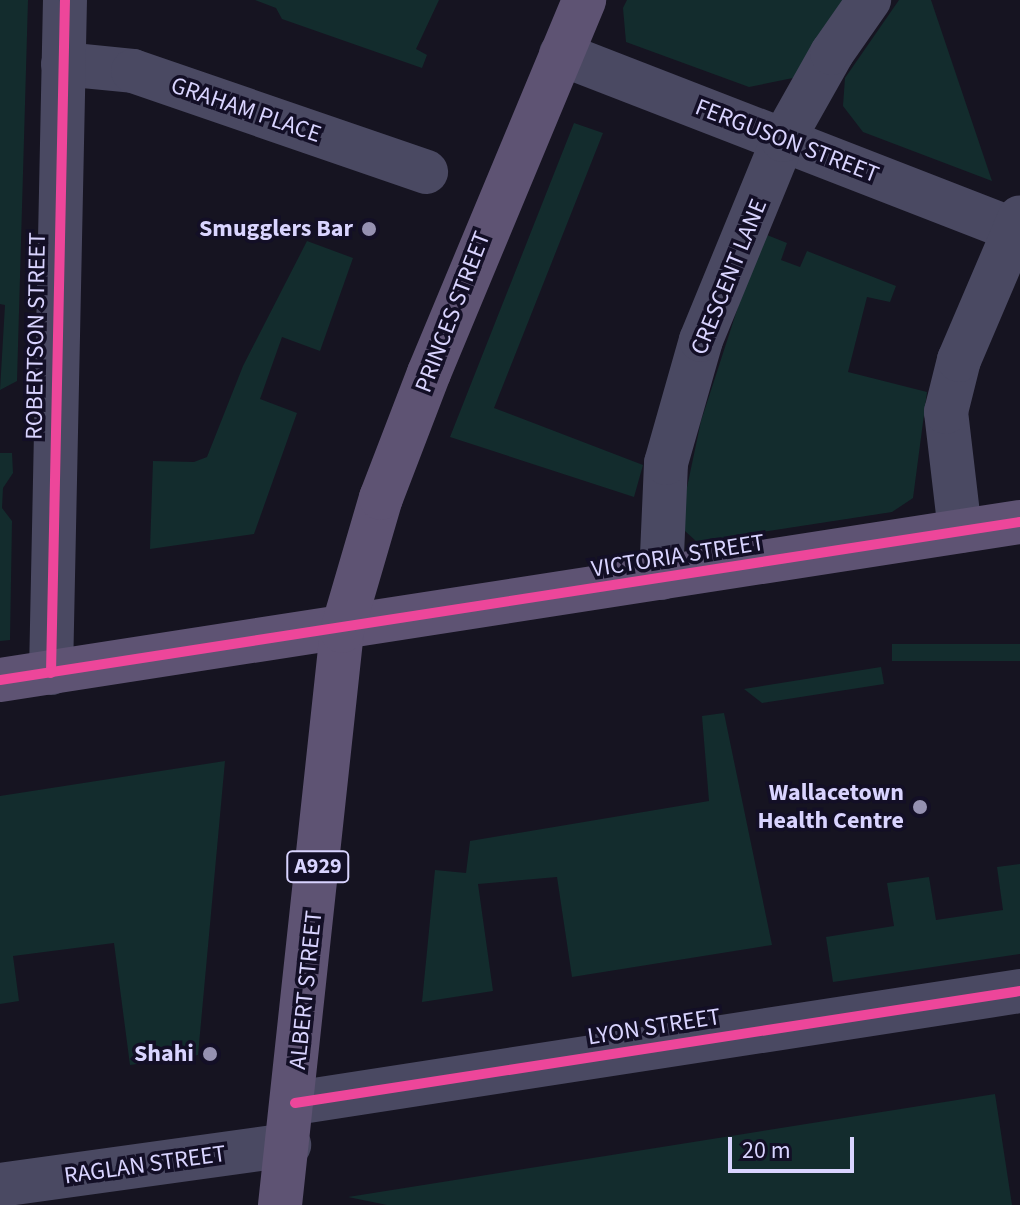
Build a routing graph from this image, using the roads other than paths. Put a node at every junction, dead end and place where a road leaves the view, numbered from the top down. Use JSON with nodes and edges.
{"nodes":[{"id":1,"x":65,"y":0,"type":"edge"},
{"id":2,"x":584,"y":0,"type":"edge"},
{"id":3,"x":869,"y":0,"type":"edge"},
{"id":4,"x":561,"y":54,"type":"junction"},
{"id":5,"x":63,"y":64,"type":"junction"},
{"id":6,"x":783,"y":140,"type":"junction"},
{"id":7,"x":426,"y":172,"type":"dead end"},
{"id":8,"x":1017,"y":223,"type":"edge"},
{"id":9,"x":1020,"y":522,"type":"edge"},
{"id":10,"x":960,"y":531,"type":"junction"},
{"id":11,"x":661,"y":578,"type":"junction"},
{"id":12,"x":342,"y":631,"type":"junction"},
{"id":13,"x":51,"y":673,"type":"junction"},
{"id":14,"x":0,"y":680,"type":"edge"},
{"id":15,"x":1018,"y":1002,"type":"edge"},
{"id":16,"x":292,"y":1124,"type":"junction"},
{"id":17,"x":0,"y":1185,"type":"edge"},
{"id":18,"x":280,"y":1205,"type":"edge"}],
"edges":[{"from":1,"to":5,"type":"street","name":"ROBERTSON STREET"},
{"from":2,"to":4,"type":"main road","name":"PRINCES STREET"},
{"from":3,"to":6,"type":"street","name":"CRESCENT LANE"},
{"from":4,"to":6,"type":"street","name":"FERGUSON STREET"},
{"from":4,"to":12,"type":"main road","name":"PRINCES STREET"},
{"from":5,"to":7,"type":"street","name":"GRAHAM PLACE"},
{"from":5,"to":13,"type":"street","name":"ROBERTSON STREET"},
{"from":6,"to":8,"type":"street","name":"FERGUSON STREET"},
{"from":6,"to":11,"type":"street","name":"CRESCENT LANE"},
{"from":8,"to":10,"type":"street"},
{"from":9,"to":10,"type":"main road","name":"VICTORIA STREET"},
{"from":10,"to":11,"type":"main road","name":"VICTORIA STREET"},
{"from":11,"to":12,"type":"main road","name":"VICTORIA STREET"},
{"from":12,"to":13,"type":"main road","name":"VICTORIA STREET"},
{"from":12,"to":16,"type":"main road","name":"ALBERT STREET","number":"A929"},
{"from":13,"to":14,"type":"main road","name":"VICTORIA STREET"},
{"from":15,"to":16,"type":"street","name":"LYON STREET"},
{"from":16,"to":17,"type":"street","name":"RAGLAN STREET"},
{"from":16,"to":18,"type":"main road","name":"ALBERT STREET","number":"A929"}]}
